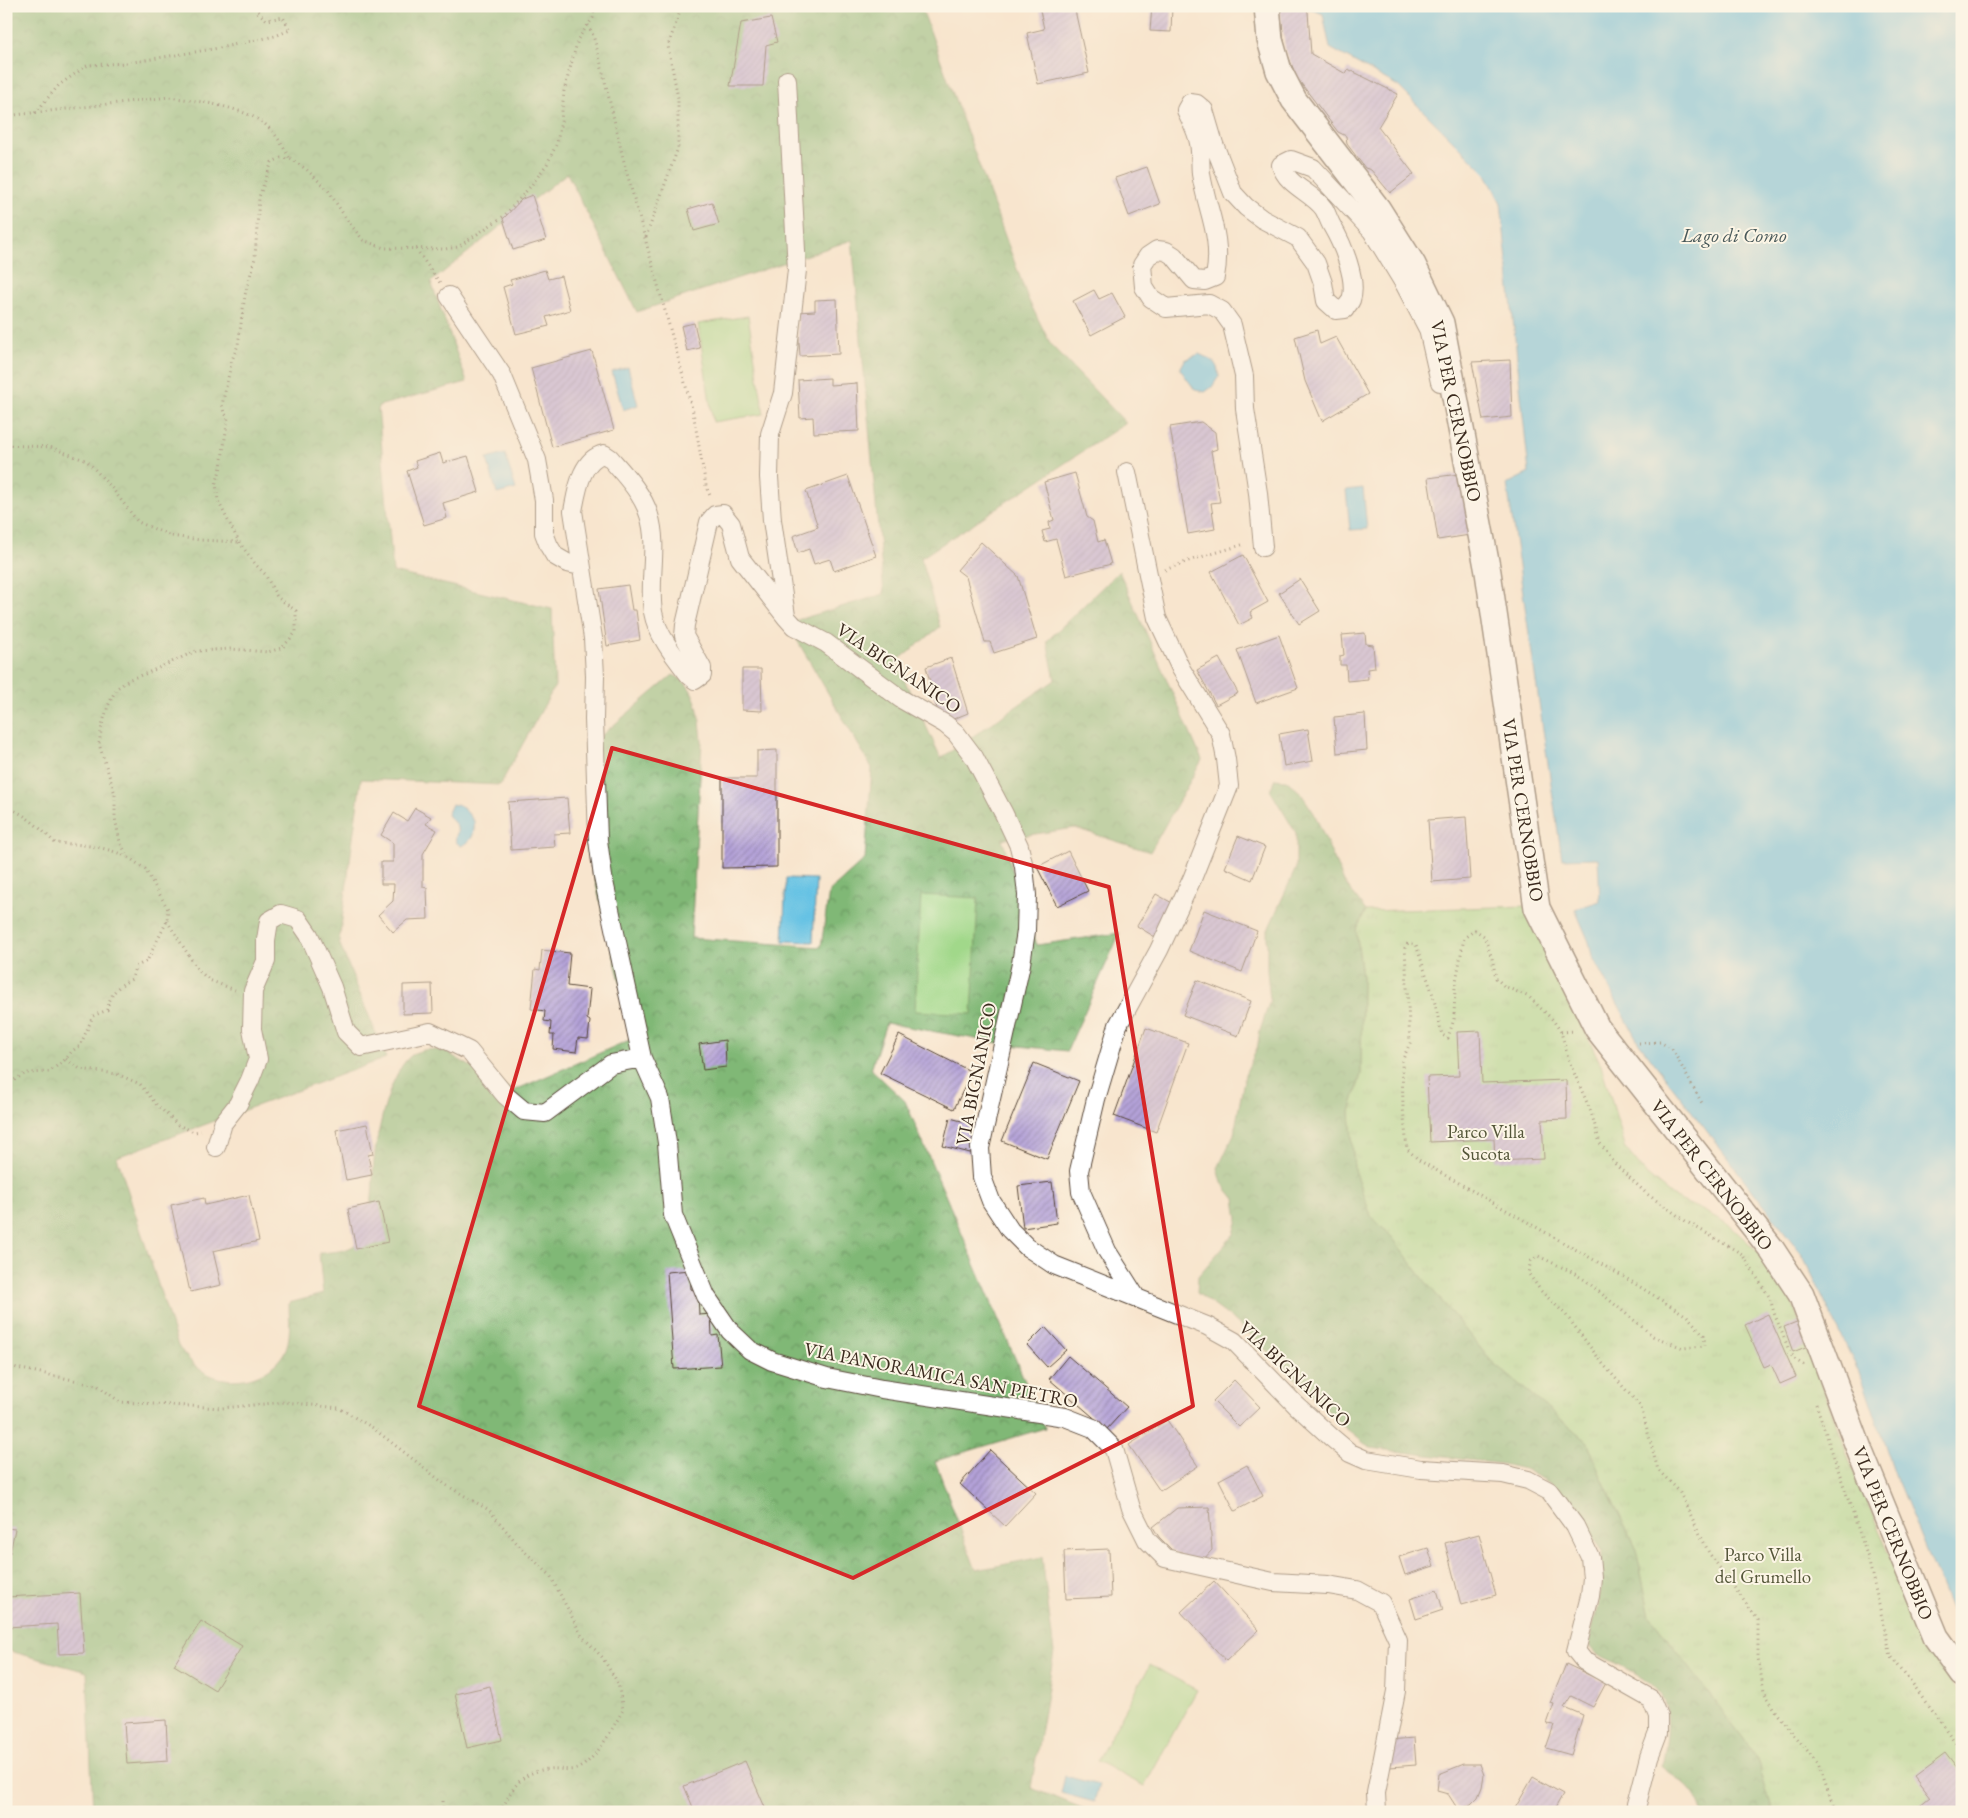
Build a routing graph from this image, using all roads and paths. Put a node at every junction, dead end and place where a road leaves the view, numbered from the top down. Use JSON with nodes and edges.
{"nodes":[{"id":1,"x":265,"y":6,"type":"edge"},
{"id":2,"x":596,"y":6,"type":"edge"},
{"id":3,"x":682,"y":6,"type":"edge"},
{"id":4,"x":1267,"y":6,"type":"edge"},
{"id":5,"x":588,"y":25,"type":"junction"},
{"id":6,"x":787,"y":80,"type":"dead end"},
{"id":7,"x":36,"y":113,"type":"junction"},
{"id":8,"x":6,"y":116,"type":"edge"},
{"id":9,"x":290,"y":159,"type":"junction"},
{"id":10,"x":645,"y":238,"type":"junction"},
{"id":11,"x":416,"y":248,"type":"junction"},
{"id":12,"x":449,"y":296,"type":"joint"},
{"id":13,"x":6,"y":445,"type":"edge"},
{"id":14,"x":1468,"y":460,"type":"junction"},
{"id":15,"x":1128,"y":472,"type":"dead end"},
{"id":16,"x":723,"y":514,"type":"junction"},
{"id":17,"x":239,"y":542,"type":"junction"},
{"id":18,"x":1263,"y":544,"type":"joint"},
{"id":19,"x":581,"y":566,"type":"junction"},
{"id":20,"x":1148,"y":575,"type":"junction"},
{"id":21,"x":786,"y":617,"type":"junction"},
{"id":22,"x":6,"y":807,"type":"edge"},
{"id":23,"x":128,"y":857,"type":"junction"},
{"id":24,"x":167,"y":921,"type":"junction"},
{"id":25,"x":253,"y":991,"type":"junction"},
{"id":26,"x":1639,"y":1043,"type":"dead end"},
{"id":27,"x":642,"y":1058,"type":"junction"},
{"id":28,"x":66,"y":1059,"type":"junction"},
{"id":29,"x":6,"y":1085,"type":"edge"},
{"id":30,"x":1703,"y":1105,"type":"dead end"},
{"id":31,"x":223,"y":1123,"type":"junction"},
{"id":32,"x":216,"y":1147,"type":"dead end"},
{"id":33,"x":1136,"y":1297,"type":"junction"},
{"id":34,"x":6,"y":1364,"type":"edge"},
{"id":35,"x":1806,"y":1373,"type":"dead end"},
{"id":36,"x":1815,"y":1400,"type":"dead end"},
{"id":37,"x":1962,"y":1673,"type":"edge"},
{"id":38,"x":1962,"y":1751,"type":"edge"},
{"id":39,"x":443,"y":1797,"type":"dead end"},
{"id":40,"x":443,"y":1812,"type":"edge"},
{"id":41,"x":500,"y":1812,"type":"edge"},
{"id":42,"x":1377,"y":1812,"type":"edge"},
{"id":43,"x":1635,"y":1812,"type":"edge"},
{"id":44,"x":1838,"y":1812,"type":"edge"}],
"edges":[{"from":1,"to":7,"type":"path"},
{"from":2,"to":5,"type":"path"},
{"from":3,"to":10,"type":"path"},
{"from":4,"to":14,"type":"main road","name":"VIA PER CERNOBBIO"},
{"from":5,"to":10,"type":"path"},
{"from":5,"to":11,"type":"path"},
{"from":6,"to":21,"type":"street"},
{"from":7,"to":8,"type":"path"},
{"from":7,"to":9,"type":"path"},
{"from":9,"to":11,"type":"path"},
{"from":9,"to":17,"type":"path"},
{"from":10,"to":16,"type":"path"},
{"from":11,"to":12,"type":"path"},
{"from":12,"to":19,"type":"street"},
{"from":13,"to":17,"type":"path"},
{"from":14,"to":18,"type":"street"},
{"from":14,"to":37,"type":"main road","name":"VIA PER CERNOBBIO"},
{"from":15,"to":20,"type":"street"},
{"from":16,"to":19,"type":"street"},
{"from":16,"to":21,"type":"street","name":"VIA BIGNANICO"},
{"from":17,"to":23,"type":"path"},
{"from":18,"to":20,"type":"path"},
{"from":19,"to":27,"type":"street"},
{"from":20,"to":33,"type":"street"},
{"from":21,"to":33,"type":"street","name":"VIA BIGNANICO"},
{"from":22,"to":23,"type":"path"},
{"from":23,"to":24,"type":"path"},
{"from":24,"to":25,"type":"path"},
{"from":24,"to":28,"type":"path"},
{"from":25,"to":27,"type":"street"},
{"from":25,"to":31,"type":"street"},
{"from":26,"to":30,"type":"path"},
{"from":27,"to":42,"type":"street","name":"VIA PANORAMICA SAN PIETRO"},
{"from":28,"to":29,"type":"path"},
{"from":28,"to":31,"type":"path"},
{"from":31,"to":32,"type":"street"},
{"from":33,"to":43,"type":"street","name":"VIA BIGNANICO"},
{"from":34,"to":41,"type":"path"},
{"from":35,"to":44,"type":"path"},
{"from":36,"to":38,"type":"path"},
{"from":39,"to":40,"type":"path"}]}
